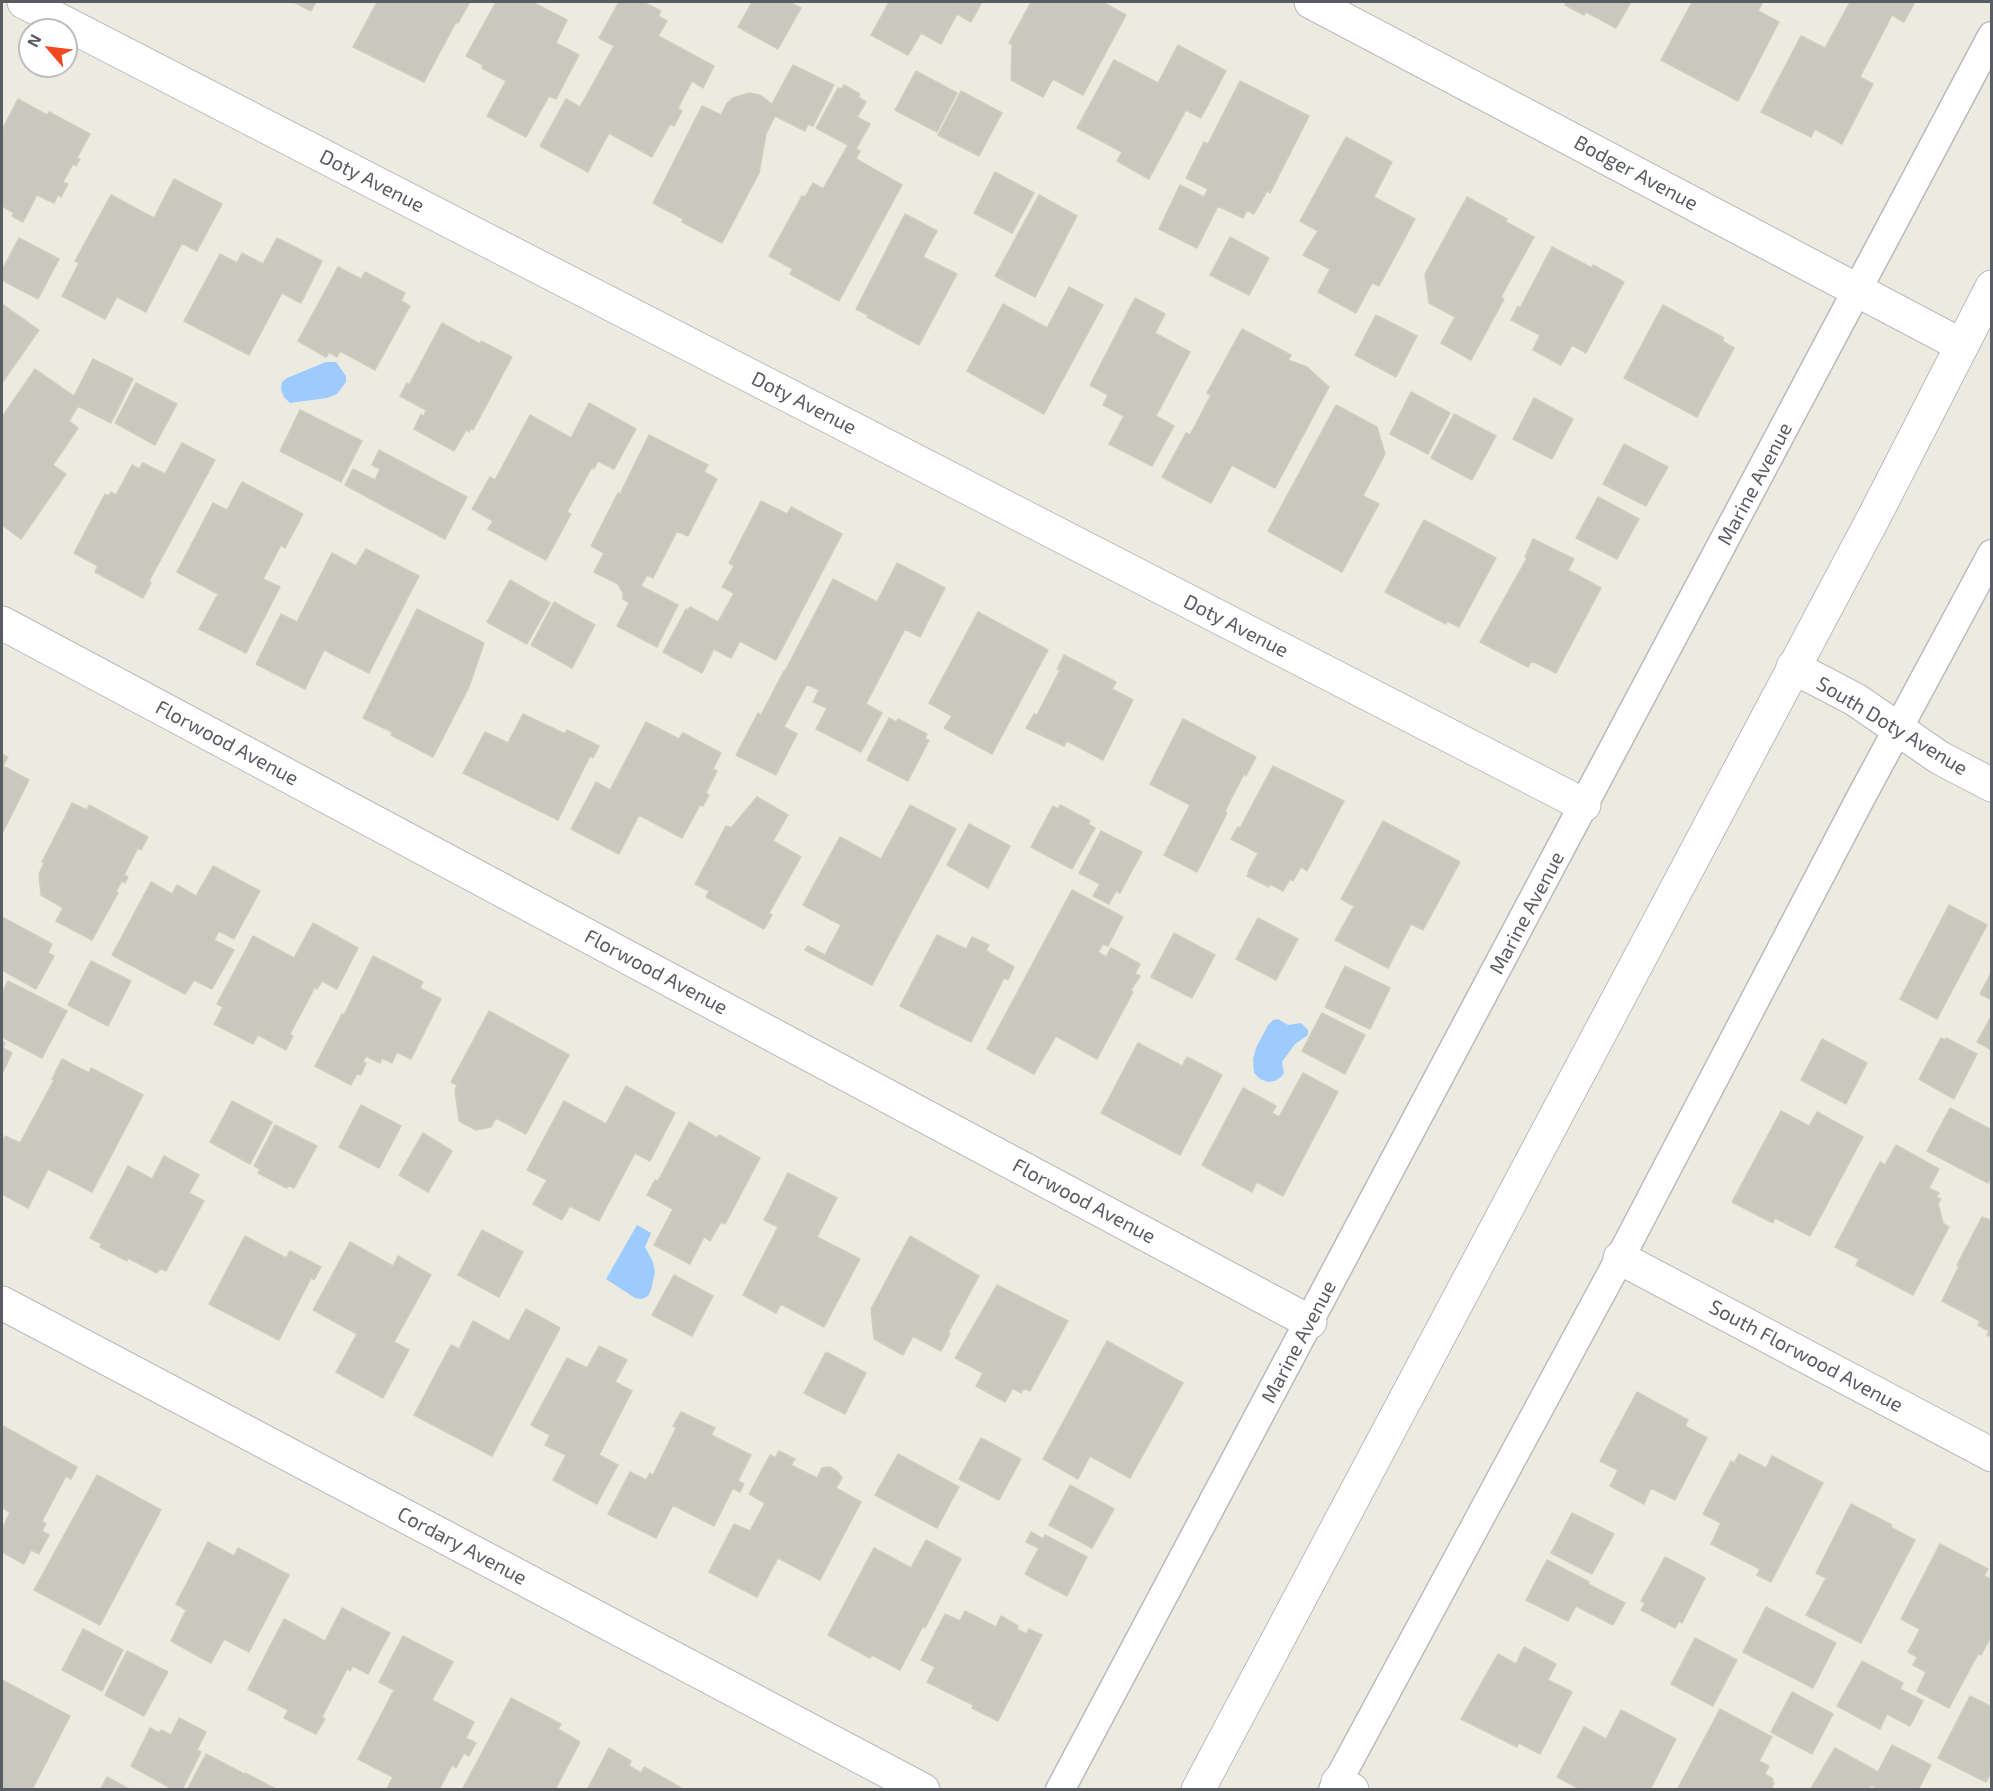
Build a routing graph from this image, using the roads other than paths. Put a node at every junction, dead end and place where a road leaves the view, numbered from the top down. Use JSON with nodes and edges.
{"nodes":[{"id":1,"x":24,"y":2,"type":"edge"},
{"id":2,"x":1311,"y":2,"type":"edge"},
{"id":3,"x":1992,"y":36,"type":"edge"},
{"id":4,"x":1992,"y":287,"type":"edge"},
{"id":5,"x":1857,"y":289,"type":"junction"},
{"id":6,"x":1961,"y":345,"type":"junction"},
{"id":7,"x":1992,"y":554,"type":"edge"},
{"id":8,"x":2,"y":623,"type":"edge"},
{"id":9,"x":1793,"y":667,"type":"junction"},
{"id":10,"x":1897,"y":730,"type":"junction"},
{"id":11,"x":1992,"y":785,"type":"edge"},
{"id":12,"x":1584,"y":805,"type":"junction"},
{"id":13,"x":1620,"y":1258,"type":"junction"},
{"id":14,"x":2,"y":1303,"type":"edge"},
{"id":15,"x":1310,"y":1322,"type":"junction"},
{"id":16,"x":1992,"y":1455,"type":"edge"},
{"id":17,"x":1341,"y":1787,"type":"edge"},
{"id":18,"x":923,"y":1790,"type":"edge"},
{"id":19,"x":1060,"y":1790,"type":"edge"},
{"id":20,"x":1198,"y":1790,"type":"edge"}],
"edges":[{"from":1,"to":12,"type":"street","name":"Doty Avenue"},
{"from":2,"to":5,"type":"street","name":"Bodger Avenue"},
{"from":3,"to":5,"type":"lane","name":"Marine Avenue"},
{"from":4,"to":6,"type":"street"},
{"from":5,"to":6,"type":"street","name":"Bodger Avenue"},
{"from":5,"to":12,"type":"lane","name":"Marine Avenue"},
{"from":6,"to":9,"type":"street"},
{"from":7,"to":10,"type":"lane"},
{"from":8,"to":15,"type":"street","name":"Florwood Avenue"},
{"from":9,"to":10,"type":"street","name":"South Doty Avenue"},
{"from":9,"to":20,"type":"street"},
{"from":10,"to":11,"type":"street","name":"South Doty Avenue"},
{"from":10,"to":13,"type":"lane"},
{"from":12,"to":15,"type":"lane","name":"Marine Avenue"},
{"from":13,"to":16,"type":"street","name":"South Florwood Avenue"},
{"from":13,"to":17,"type":"lane"},
{"from":14,"to":18,"type":"street","name":"Cordary Avenue"},
{"from":15,"to":19,"type":"lane","name":"Marine Avenue"}]}
